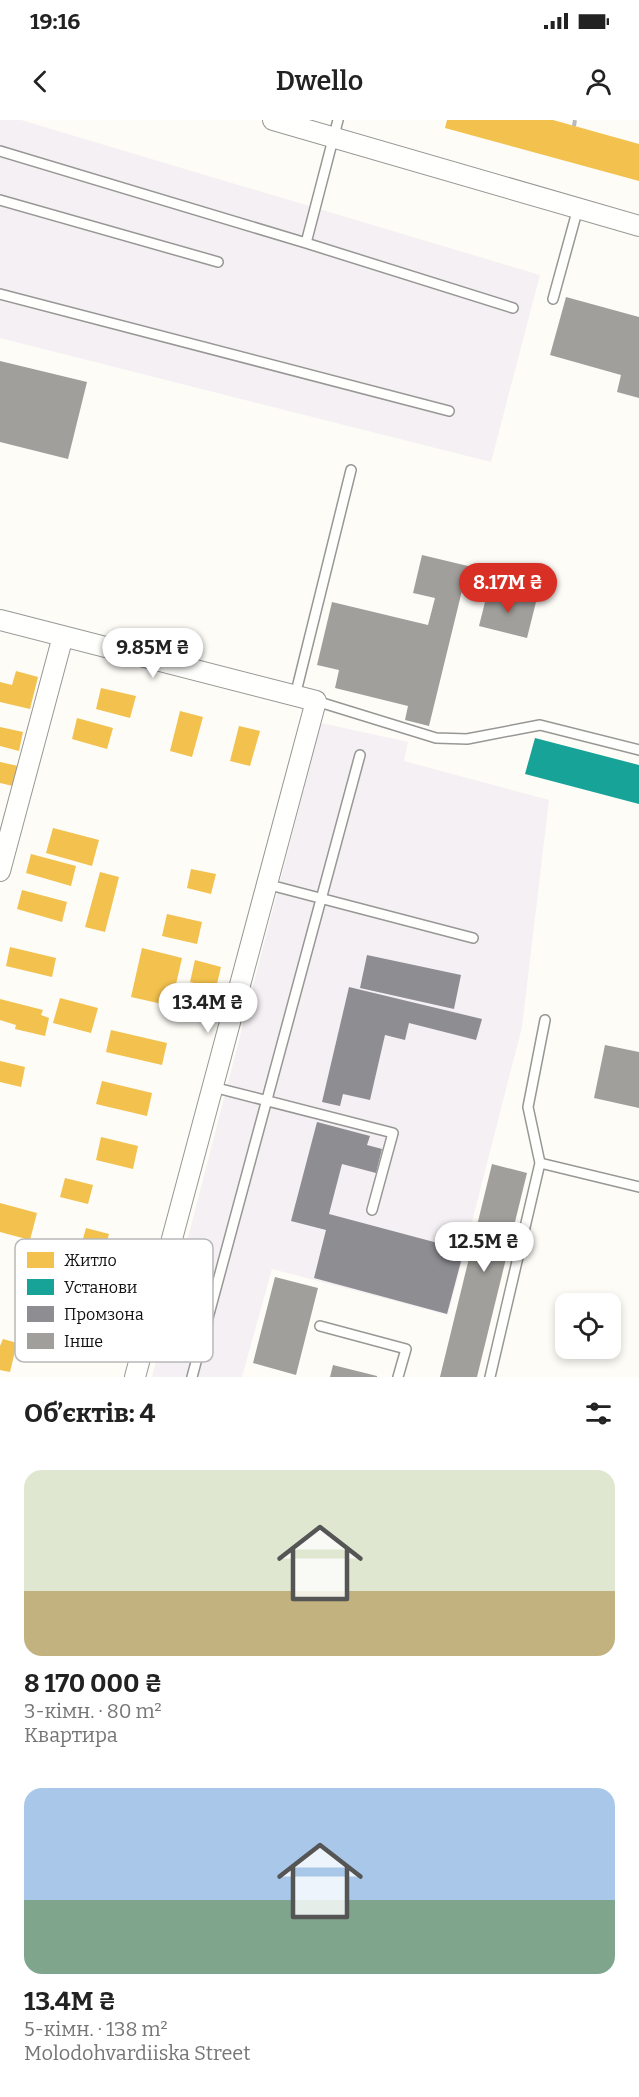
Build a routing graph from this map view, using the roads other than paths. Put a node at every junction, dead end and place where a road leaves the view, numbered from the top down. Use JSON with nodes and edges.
{"nodes":[{"id":1,"x":273,"y":120,"type":"edge"},
{"id":2,"x":336,"y":128,"type":"edge"},
{"id":3,"x":0,"y":151,"type":"edge"},
{"id":4,"x":0,"y":200,"type":"edge"},
{"id":5,"x":578,"y":208,"type":"junction"},
{"id":6,"x":639,"y":226,"type":"edge"},
{"id":7,"x":306,"y":243,"type":"junction"},
{"id":8,"x":218,"y":262,"type":"dead end"},
{"id":9,"x":0,"y":294,"type":"edge"},
{"id":10,"x":553,"y":299,"type":"dead end"},
{"id":11,"x":513,"y":308,"type":"dead end"},
{"id":12,"x":449,"y":411,"type":"dead end"},
{"id":13,"x":351,"y":470,"type":"dead end"},
{"id":14,"x":0,"y":620,"type":"edge"},
{"id":15,"x":63,"y":636,"type":"junction"},
{"id":16,"x":295,"y":696,"type":"junction"},
{"id":17,"x":316,"y":701,"type":"junction"},
{"id":18,"x":639,"y":750,"type":"edge"},
{"id":19,"x":360,"y":754,"type":"dead end"},
{"id":20,"x":0,"y":871,"type":"edge"},
{"id":21,"x":266,"y":884,"type":"junction"},
{"id":22,"x":321,"y":899,"type":"junction"},
{"id":23,"x":473,"y":938,"type":"dead end"},
{"id":24,"x":545,"y":1020,"type":"dead end"},
{"id":25,"x":213,"y":1087,"type":"junction"},
{"id":26,"x":267,"y":1101,"type":"junction"},
{"id":27,"x":540,"y":1163,"type":"junction"},
{"id":28,"x":639,"y":1187,"type":"edge"},
{"id":29,"x":372,"y":1210,"type":"dead end"},
{"id":30,"x":172,"y":1239,"type":"edge"},
{"id":31,"x":213,"y":1300,"type":"edge"},
{"id":32,"x":320,"y":1326,"type":"dead end"},
{"id":33,"x":139,"y":1362,"type":"edge"},
{"id":34,"x":196,"y":1362,"type":"edge"},
{"id":35,"x":135,"y":1377,"type":"edge"},
{"id":36,"x":192,"y":1377,"type":"edge"},
{"id":37,"x":398,"y":1377,"type":"edge"},
{"id":38,"x":490,"y":1377,"type":"edge"}],
"edges":[{"from":1,"to":2,"type":"street"},
{"from":2,"to":5,"type":"street"},
{"from":2,"to":7,"type":"lane"},
{"from":3,"to":7,"type":"lane"},
{"from":4,"to":8,"type":"lane"},
{"from":5,"to":6,"type":"street"},
{"from":5,"to":10,"type":"lane"},
{"from":7,"to":11,"type":"lane"},
{"from":9,"to":12,"type":"lane"},
{"from":13,"to":16,"type":"lane"},
{"from":14,"to":15,"type":"street"},
{"from":15,"to":16,"type":"street"},
{"from":15,"to":20,"type":"street"},
{"from":16,"to":17,"type":"street"},
{"from":17,"to":18,"type":"lane"},
{"from":17,"to":21,"type":"street"},
{"from":19,"to":22,"type":"lane"},
{"from":21,"to":22,"type":"lane"},
{"from":21,"to":25,"type":"street"},
{"from":22,"to":23,"type":"lane"},
{"from":22,"to":26,"type":"lane"},
{"from":24,"to":27,"type":"lane"},
{"from":25,"to":26,"type":"lane"},
{"from":25,"to":30,"type":"street"},
{"from":26,"to":29,"type":"lane"},
{"from":26,"to":31,"type":"lane"},
{"from":27,"to":28,"type":"lane"},
{"from":27,"to":38,"type":"lane"},
{"from":32,"to":37,"type":"lane"},
{"from":33,"to":35,"type":"street"},
{"from":34,"to":36,"type":"lane"}]}
